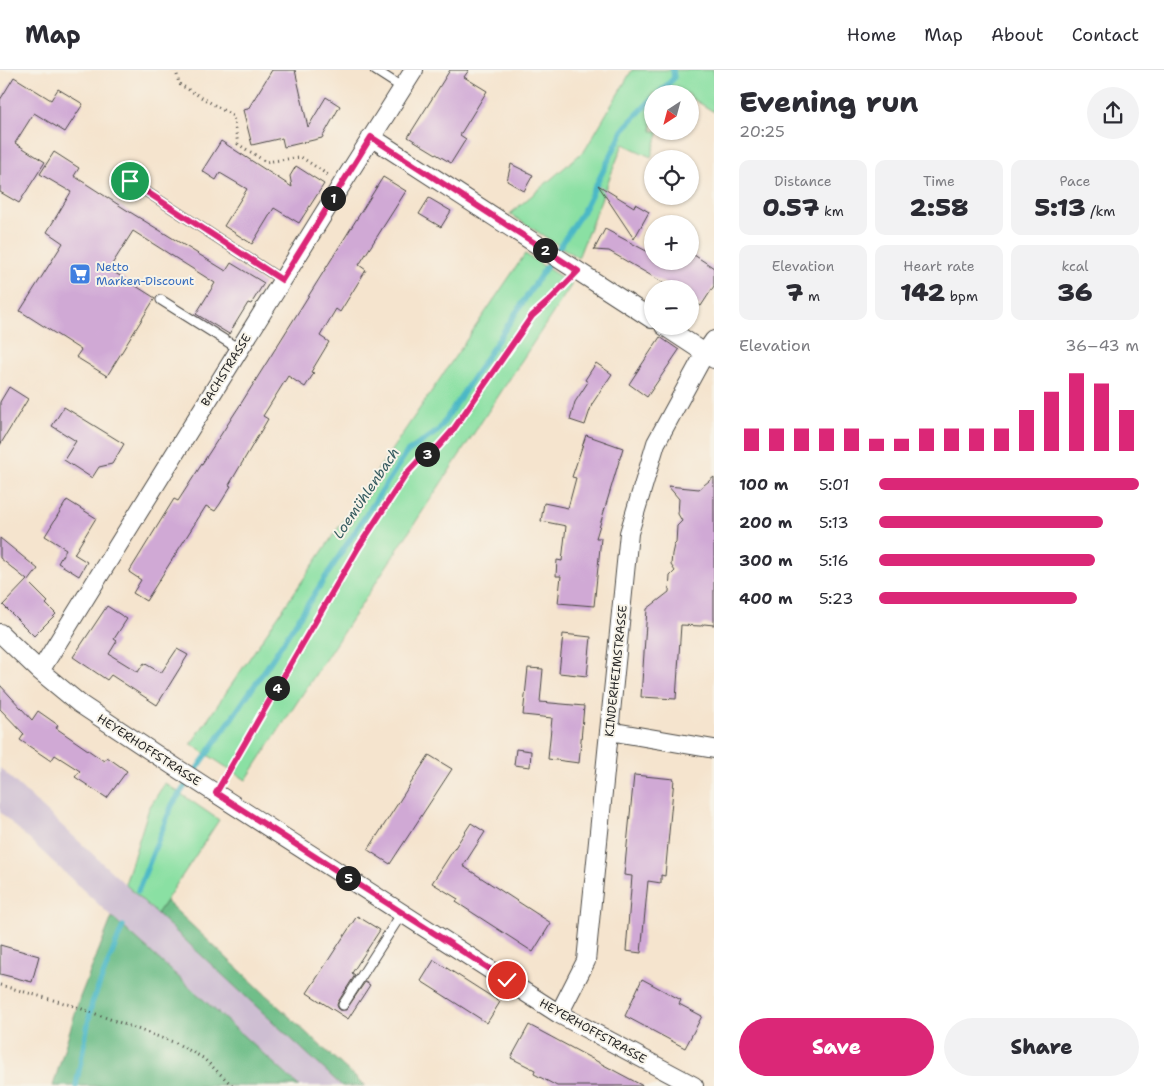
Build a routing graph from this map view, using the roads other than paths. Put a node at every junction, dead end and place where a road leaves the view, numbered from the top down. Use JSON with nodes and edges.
{"nodes":[{"id":1,"x":374,"y":70,"type":"edge"},
{"id":2,"x":414,"y":70,"type":"edge"},
{"id":3,"x":402,"y":88,"type":"junction"},
{"id":4,"x":371,"y":137,"type":"junction"},
{"id":5,"x":130,"y":181,"type":"dead end"},
{"id":6,"x":282,"y":280,"type":"junction"},
{"id":7,"x":160,"y":300,"type":"dead end"},
{"id":8,"x":644,"y":314,"type":"edge"},
{"id":9,"x":681,"y":335,"type":"edge"},
{"id":10,"x":239,"y":349,"type":"junction"},
{"id":11,"x":711,"y":351,"type":"edge"},
{"id":12,"x":0,"y":633,"type":"edge"},
{"id":13,"x":40,"y":671,"type":"junction"},
{"id":14,"x":610,"y":731,"type":"junction"},
{"id":15,"x":714,"y":749,"type":"edge"},
{"id":16,"x":402,"y":913,"type":"junction"},
{"id":17,"x":343,"y":1005,"type":"dead end"},
{"id":18,"x":559,"y":1014,"type":"junction"},
{"id":19,"x":694,"y":1086,"type":"edge"}],
"edges":[{"from":1,"to":3,"type":"lane"},
{"from":2,"to":3,"type":"street","name":"BACHSTRASSE"},
{"from":3,"to":4,"type":"street","name":"BACHSTRASSE"},
{"from":4,"to":6,"type":"street","name":"BACHSTRASSE"},
{"from":4,"to":8,"type":"street"},
{"from":5,"to":6,"type":"lane"},
{"from":6,"to":10,"type":"street","name":"BACHSTRASSE"},
{"from":7,"to":10,"type":"lane"},
{"from":9,"to":11,"type":"street"},
{"from":10,"to":13,"type":"street","name":"BACHSTRASSE"},
{"from":11,"to":14,"type":"street","name":"KINDERHEIMSTRASSE"},
{"from":12,"to":13,"type":"street","name":"HEYERHOFFSTRASSE"},
{"from":13,"to":16,"type":"street","name":"HEYERHOFFSTRASSE"},
{"from":14,"to":15,"type":"street"},
{"from":14,"to":18,"type":"street","name":"KINDERHEIMSTRASSE"},
{"from":16,"to":17,"type":"lane"},
{"from":16,"to":18,"type":"street","name":"HEYERHOFFSTRASSE"},
{"from":18,"to":19,"type":"street","name":"HEYERHOFFSTRASSE"}]}
